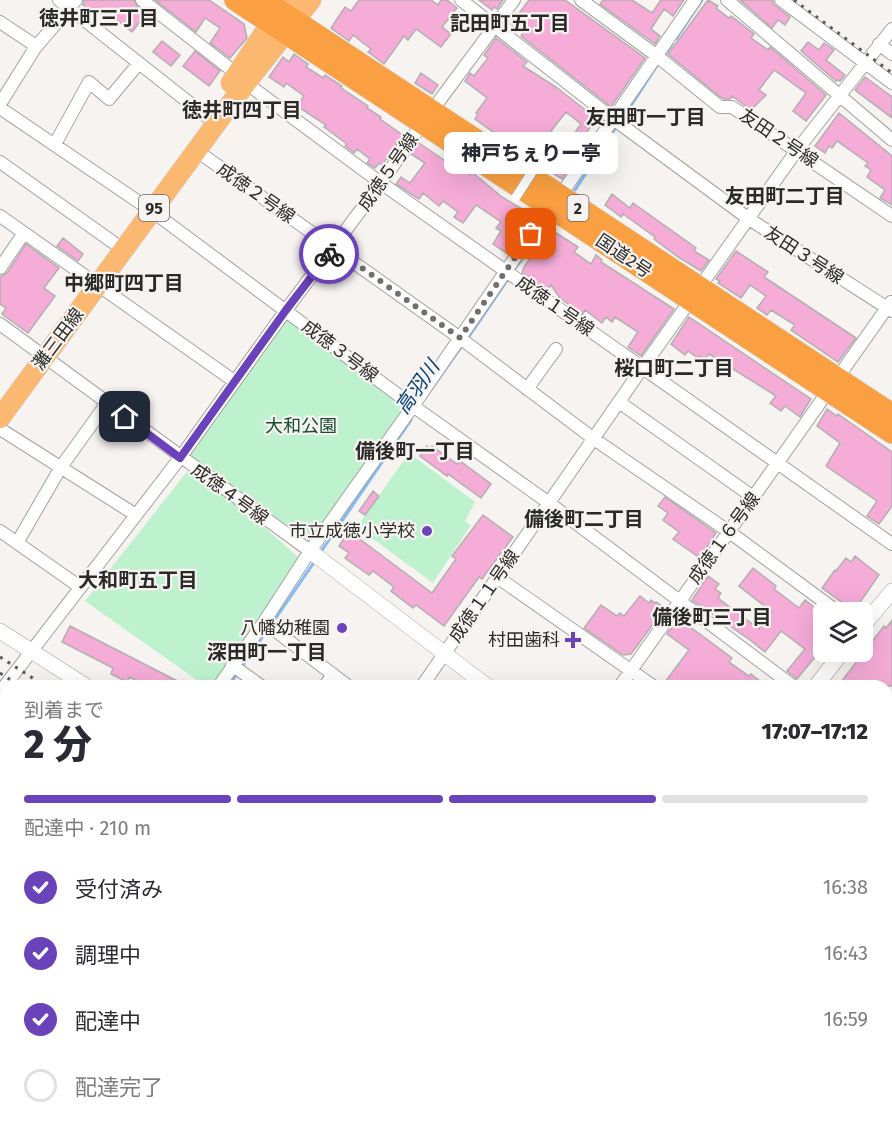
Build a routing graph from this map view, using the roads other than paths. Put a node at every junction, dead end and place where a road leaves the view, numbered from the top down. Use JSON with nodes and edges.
{"nodes":[{"id":1,"x":59,"y":0,"type":"edge"},
{"id":2,"x":142,"y":0,"type":"edge"},
{"id":3,"x":235,"y":0,"type":"edge"},
{"id":4,"x":311,"y":0,"type":"edge"},
{"id":5,"x":460,"y":0,"type":"edge"},
{"id":6,"x":514,"y":0,"type":"edge"},
{"id":7,"x":581,"y":0,"type":"edge"},
{"id":8,"x":694,"y":0,"type":"edge"},
{"id":9,"x":727,"y":0,"type":"edge"},
{"id":10,"x":781,"y":0,"type":"edge"},
{"id":11,"x":73,"y":4,"type":"edge"},
{"id":12,"x":281,"y":15,"type":"edge"},
{"id":13,"x":0,"y":22,"type":"edge"},
{"id":14,"x":496,"y":26,"type":"junction"},
{"id":15,"x":892,"y":29,"type":"edge"},
{"id":16,"x":879,"y":44,"type":"junction"},
{"id":17,"x":36,"y":46,"type":"junction"},
{"id":18,"x":892,"y":54,"type":"edge"},
{"id":19,"x":660,"y":59,"type":"junction"},
{"id":20,"x":864,"y":62,"type":"junction"},
{"id":21,"x":139,"y":63,"type":"junction"},
{"id":22,"x":242,"y":79,"type":"junction"},
{"id":23,"x":892,"y":83,"type":"edge"},
{"id":24,"x":839,"y":94,"type":"junction"},
{"id":25,"x":0,"y":106,"type":"edge"},
{"id":26,"x":206,"y":117,"type":"junction"},
{"id":27,"x":426,"y":117,"type":"junction"},
{"id":28,"x":617,"y":122,"type":"junction"},
{"id":29,"x":892,"y":140,"type":"edge"},
{"id":30,"x":55,"y":144,"type":"junction"},
{"id":31,"x":797,"y":150,"type":"junction"},
{"id":32,"x":197,"y":151,"type":"junction"},
{"id":33,"x":0,"y":162,"type":"edge"},
{"id":34,"x":534,"y":169,"type":"dead end"},
{"id":35,"x":381,"y":183,"type":"junction"},
{"id":36,"x":516,"y":197,"type":"dead end"},
{"id":37,"x":555,"y":202,"type":"junction"},
{"id":38,"x":147,"y":208,"type":"junction"},
{"id":39,"x":0,"y":216,"type":"edge"},
{"id":40,"x":892,"y":216,"type":"edge"},
{"id":41,"x":749,"y":219,"type":"junction"},
{"id":42,"x":24,"y":233,"type":"junction"},
{"id":43,"x":114,"y":243,"type":"junction"},
{"id":44,"x":334,"y":248,"type":"junction"},
{"id":45,"x":0,"y":268,"type":"edge"},
{"id":46,"x":510,"y":274,"type":"junction"},
{"id":47,"x":93,"y":282,"type":"junction"},
{"id":48,"x":696,"y":295,"type":"junction"},
{"id":49,"x":890,"y":307,"type":"edge"},
{"id":50,"x":286,"y":310,"type":"junction"},
{"id":51,"x":0,"y":324,"type":"edge"},
{"id":52,"x":463,"y":341,"type":"junction"},
{"id":53,"x":556,"y":349,"type":"dead end"},
{"id":54,"x":40,"y":353,"type":"junction"},
{"id":55,"x":643,"y":367,"type":"junction"},
{"id":56,"x":234,"y":381,"type":"junction"},
{"id":57,"x":833,"y":385,"type":"junction"},
{"id":58,"x":527,"y":389,"type":"junction"},
{"id":59,"x":0,"y":397,"type":"edge"},
{"id":60,"x":619,"y":402,"type":"junction"},
{"id":61,"x":107,"y":404,"type":"junction"},
{"id":62,"x":414,"y":406,"type":"junction"},
{"id":63,"x":892,"y":414,"type":"edge"},
{"id":64,"x":0,"y":418,"type":"edge"},
{"id":65,"x":0,"y":429,"type":"edge"},
{"id":66,"x":892,"y":434,"type":"edge"},
{"id":67,"x":594,"y":439,"type":"junction"},
{"id":68,"x":180,"y":458,"type":"junction"},
{"id":69,"x":777,"y":464,"type":"junction"},
{"id":70,"x":61,"y":467,"type":"junction"},
{"id":71,"x":753,"y":497,"type":"junction"},
{"id":72,"x":549,"y":503,"type":"junction"},
{"id":73,"x":136,"y":514,"type":"junction"},
{"id":74,"x":0,"y":531,"type":"edge"},
{"id":75,"x":728,"y":531,"type":"junction"},
{"id":76,"x":17,"y":543,"type":"junction"},
{"id":77,"x":892,"y":544,"type":"edge"},
{"id":78,"x":314,"y":555,"type":"junction"},
{"id":79,"x":497,"y":577,"type":"junction"},
{"id":80,"x":80,"y":587,"type":"junction"},
{"id":81,"x":892,"y":591,"type":"edge"},
{"id":82,"x":679,"y":600,"type":"junction"},
{"id":83,"x":824,"y":602,"type":"edge"},
{"id":84,"x":873,"y":614,"type":"edge"},
{"id":85,"x":264,"y":622,"type":"junction"},
{"id":86,"x":0,"y":631,"type":"edge"},
{"id":87,"x":32,"y":652,"type":"junction"},
{"id":88,"x":444,"y":653,"type":"junction"},
{"id":89,"x":835,"y":662,"type":"edge"},
{"id":90,"x":237,"y":669,"type":"junction"},
{"id":91,"x":632,"y":670,"type":"junction"},
{"id":92,"x":333,"y":674,"type":"junction"},
{"id":93,"x":10,"y":680,"type":"edge"},
{"id":94,"x":76,"y":680,"type":"edge"},
{"id":95,"x":225,"y":680,"type":"edge"},
{"id":96,"x":253,"y":680,"type":"edge"},
{"id":97,"x":329,"y":680,"type":"edge"},
{"id":98,"x":340,"y":680,"type":"edge"},
{"id":99,"x":426,"y":680,"type":"edge"},
{"id":100,"x":479,"y":680,"type":"edge"},
{"id":101,"x":624,"y":680,"type":"edge"},
{"id":102,"x":645,"y":680,"type":"edge"},
{"id":103,"x":785,"y":680,"type":"edge"},
{"id":104,"x":821,"y":680,"type":"edge"}],
"edges":[{"from":1,"to":11,"type":"street"},
{"from":2,"to":22,"type":"street","name":"成徳１号線"},
{"from":3,"to":12,"type":"highway","name":"国道2号","number":"2"},
{"from":4,"to":12,"type":"main road","name":"灘三田線","number":"95"},
{"from":5,"to":14,"type":"street","name":"友田３号線"},
{"from":6,"to":14,"type":"street","name":"成徳５号線"},
{"from":7,"to":19,"type":"street","name":"友田２号線"},
{"from":8,"to":19,"type":"street"},
{"from":9,"to":24,"type":"street"},
{"from":10,"to":20,"type":"street"},
{"from":11,"to":17,"type":"street"},
{"from":11,"to":21,"type":"street"},
{"from":12,"to":22,"type":"main road","name":"灘三田線","number":"95"},
{"from":12,"to":27,"type":"highway","name":"国道2号","number":"2"},
{"from":13,"to":17,"type":"street"},
{"from":14,"to":27,"type":"street","name":"成徳５号線"},
{"from":14,"to":28,"type":"street","name":"友田３号線"},
{"from":15,"to":16,"type":"street","name":"成徳１１号線"},
{"from":16,"to":18,"type":"street"},
{"from":16,"to":20,"type":"street","name":"成徳１１号線"},
{"from":17,"to":25,"type":"street"},
{"from":19,"to":28,"type":"street"},
{"from":19,"to":31,"type":"street","name":"友田２号線"},
{"from":20,"to":23,"type":"street"},
{"from":20,"to":24,"type":"street","name":"成徳１１号線"},
{"from":21,"to":26,"type":"street"},
{"from":21,"to":30,"type":"street"},
{"from":22,"to":26,"type":"main road","name":"灘三田線","number":"95"},
{"from":22,"to":32,"type":"main road","name":"灘三田線","number":"95"},
{"from":22,"to":35,"type":"street","name":"成徳１号線"},
{"from":24,"to":29,"type":"street"},
{"from":24,"to":31,"type":"street","name":"成徳１１号線"},
{"from":25,"to":30,"type":"street","name":"成徳３号線"},
{"from":26,"to":38,"type":"main road","name":"灘三田線","number":"95"},
{"from":27,"to":35,"type":"street","name":"成徳５号線"},
{"from":27,"to":37,"type":"highway","name":"国道2号","number":"2"},
{"from":28,"to":37,"type":"street"},
{"from":28,"to":41,"type":"street","name":"友田３号線"},
{"from":30,"to":38,"type":"street","name":"成徳３号線"},
{"from":31,"to":40,"type":"street","name":"友田２号線"},
{"from":31,"to":41,"type":"street","name":"成徳１１号線"},
{"from":32,"to":38,"type":"main road","name":"灘三田線","number":"95"},
{"from":32,"to":44,"type":"street","name":"成徳２号線"},
{"from":33,"to":43,"type":"street"},
{"from":34,"to":36,"type":"street","bridge":true},
{"from":35,"to":44,"type":"street","name":"成徳５号線"},
{"from":35,"to":46,"type":"street","name":"成徳１号線"},
{"from":37,"to":46,"type":"street"},
{"from":37,"to":48,"type":"highway","name":"国道2号","number":"2"},
{"from":38,"to":43,"type":"main road","name":"灘三田線","number":"95"},
{"from":38,"to":47,"type":"main road","name":"灘三田線","number":"95"},
{"from":38,"to":50,"type":"street","name":"成徳３号線"},
{"from":39,"to":42,"type":"street"},
{"from":41,"to":48,"type":"street","name":"成徳１１号線"},
{"from":41,"to":49,"type":"street","name":"友田３号線"},
{"from":42,"to":45,"type":"street"},
{"from":42,"to":47,"type":"street"},
{"from":43,"to":47,"type":"main road","name":"灘三田線","number":"95"},
{"from":44,"to":50,"type":"street","name":"成徳５号線"},
{"from":44,"to":52,"type":"street","name":"成徳２号線"},
{"from":46,"to":52,"type":"street"},
{"from":46,"to":55,"type":"street","name":"成徳１号線"},
{"from":47,"to":54,"type":"main road","name":"灘三田線","number":"95"},
{"from":47,"to":56,"type":"street"},
{"from":48,"to":55,"type":"street","name":"成徳１１号線"},
{"from":48,"to":57,"type":"highway","name":"国道2号","number":"2"},
{"from":49,"to":57,"type":"street","name":"成徳１６号線"},
{"from":50,"to":56,"type":"street","name":"成徳５号線"},
{"from":50,"to":62,"type":"street","name":"成徳３号線"},
{"from":51,"to":54,"type":"street","name":"成徳４号線"},
{"from":52,"to":58,"type":"street","name":"成徳２号線"},
{"from":52,"to":62,"type":"street"},
{"from":53,"to":58,"type":"street"},
{"from":54,"to":59,"type":"main road","name":"灘三田線","number":"95"},
{"from":54,"to":61,"type":"street","name":"成徳４号線"},
{"from":54,"to":64,"type":"main road","name":"灘三田線","number":"95"},
{"from":55,"to":60,"type":"street","name":"成徳１１号線"},
{"from":55,"to":69,"type":"street","name":"成徳１号線"},
{"from":56,"to":68,"type":"street","name":"成徳５号線"},
{"from":57,"to":63,"type":"highway","name":"国道2号","number":"2"},
{"from":57,"to":66,"type":"highway","name":"国道2号","number":"2"},
{"from":57,"to":69,"type":"street","name":"成徳１６号線"},
{"from":58,"to":67,"type":"street","name":"成徳２号線"},
{"from":60,"to":67,"type":"street","name":"成徳１１号線"},
{"from":60,"to":71,"type":"street"},
{"from":61,"to":68,"type":"street","name":"成徳４号線"},
{"from":61,"to":70,"type":"street"},
{"from":62,"to":72,"type":"street","name":"成徳３号線"},
{"from":62,"to":78,"type":"street"},
{"from":65,"to":70,"type":"street"},
{"from":67,"to":72,"type":"street","name":"成徳１１号線"},
{"from":67,"to":75,"type":"street","name":"成徳２号線"},
{"from":68,"to":73,"type":"street","name":"成徳５号線"},
{"from":68,"to":78,"type":"street","name":"成徳４号線"},
{"from":69,"to":71,"type":"street","name":"成徳１６号線"},
{"from":69,"to":77,"type":"street","name":"成徳１号線"},
{"from":70,"to":73,"type":"street"},
{"from":70,"to":76,"type":"street"},
{"from":71,"to":75,"type":"street","name":"成徳１６号線"},
{"from":72,"to":79,"type":"street","name":"成徳１１号線"},
{"from":72,"to":82,"type":"street"},
{"from":73,"to":80,"type":"street","name":"成徳５号線"},
{"from":74,"to":76,"type":"street"},
{"from":75,"to":82,"type":"street","name":"成徳１６号線"},
{"from":75,"to":83,"type":"street","name":"成徳２号線"},
{"from":76,"to":80,"type":"street"},
{"from":78,"to":85,"type":"street"},
{"from":78,"to":88,"type":"street","name":"成徳４号線"},
{"from":79,"to":88,"type":"street","name":"成徳１１号線"},
{"from":79,"to":91,"type":"street"},
{"from":80,"to":87,"type":"street","name":"成徳５号線"},
{"from":81,"to":84,"type":"street"},
{"from":82,"to":91,"type":"street","name":"成徳１６号線"},
{"from":82,"to":103,"type":"street"},
{"from":85,"to":90,"type":"street"},
{"from":85,"to":92,"type":"street"},
{"from":86,"to":87,"type":"street"},
{"from":87,"to":93,"type":"street","name":"成徳５号線"},
{"from":87,"to":94,"type":"street"},
{"from":88,"to":99,"type":"street","name":"成徳１１号線"},
{"from":88,"to":100,"type":"street","name":"成徳４号線"},
{"from":89,"to":104,"type":"street"},
{"from":90,"to":95,"type":"street"},
{"from":90,"to":96,"type":"street"},
{"from":91,"to":101,"type":"street","name":"成徳１６号線"},
{"from":91,"to":102,"type":"street"},
{"from":92,"to":97,"type":"street"},
{"from":92,"to":98,"type":"street"}]}
